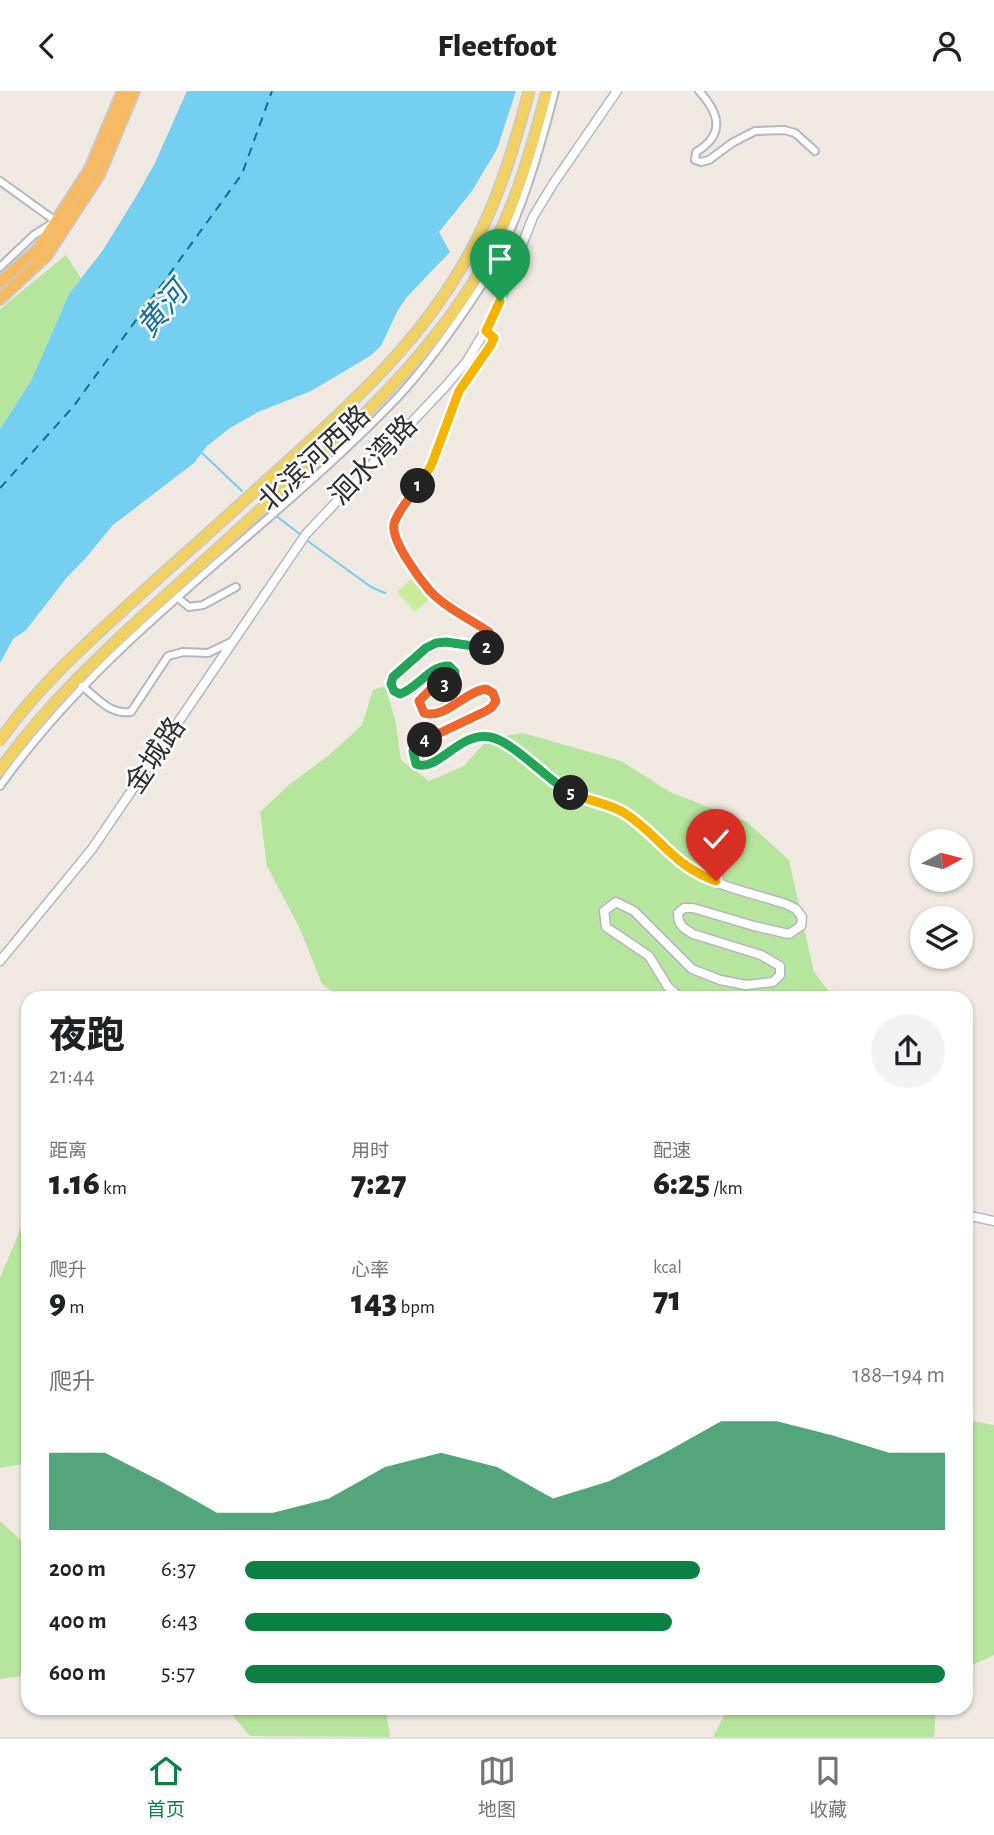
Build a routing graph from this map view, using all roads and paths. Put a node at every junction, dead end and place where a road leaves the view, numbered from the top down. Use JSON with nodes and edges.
{"nodes":[{"id":1,"x":123,"y":91,"type":"edge"},
{"id":2,"x":134,"y":91,"type":"edge"},
{"id":3,"x":529,"y":91,"type":"edge"},
{"id":4,"x":547,"y":91,"type":"edge"},
{"id":5,"x":555,"y":91,"type":"edge"},
{"id":6,"x":617,"y":91,"type":"edge"},
{"id":7,"x":699,"y":91,"type":"edge"},
{"id":8,"x":815,"y":151,"type":"dead end"},
{"id":9,"x":0,"y":181,"type":"edge"},
{"id":10,"x":60,"y":224,"type":"junction"},
{"id":11,"x":0,"y":267,"type":"edge"},
{"id":12,"x":0,"y":282,"type":"edge"},
{"id":13,"x":0,"y":299,"type":"edge"},
{"id":14,"x":486,"y":331,"type":"junction"},
{"id":15,"x":300,"y":543,"type":"joint"},
{"id":16,"x":236,"y":587,"type":"dead end"},
{"id":17,"x":178,"y":598,"type":"junction"},
{"id":18,"x":234,"y":641,"type":"junction"},
{"id":19,"x":79,"y":683,"type":"junction"},
{"id":20,"x":0,"y":740,"type":"edge"},
{"id":21,"x":0,"y":770,"type":"edge"},
{"id":22,"x":0,"y":786,"type":"edge"},
{"id":23,"x":0,"y":961,"type":"edge"},
{"id":24,"x":672,"y":991,"type":"edge"},
{"id":25,"x":973,"y":1217,"type":"edge"},
{"id":26,"x":994,"y":1221,"type":"edge"}],
"edges":[{"from":1,"to":10,"type":"highway"},
{"from":2,"to":10,"type":"highway"},
{"from":3,"to":20,"type":"main road","name":"北滨河西路"},
{"from":4,"to":19,"type":"main road","name":"北滨河西路"},
{"from":5,"to":17,"type":"street"},
{"from":6,"to":14,"type":"street","name":"洄水湾路"},
{"from":7,"to":8,"type":"street"},
{"from":9,"to":10,"type":"street"},
{"from":10,"to":11,"type":"street"},
{"from":10,"to":12,"type":"highway"},
{"from":10,"to":13,"type":"highway"},
{"from":14,"to":15,"type":"street","name":"洄水湾路"},
{"from":14,"to":24,"type":"street"},
{"from":15,"to":18,"type":"street","name":"金城路"},
{"from":16,"to":17,"type":"street"},
{"from":17,"to":19,"type":"street"},
{"from":18,"to":19,"type":"street"},
{"from":18,"to":23,"type":"street","name":"金城路"},
{"from":19,"to":21,"type":"main road","name":"北滨河西路"},
{"from":19,"to":22,"type":"street"},
{"from":25,"to":26,"type":"street"}]}
